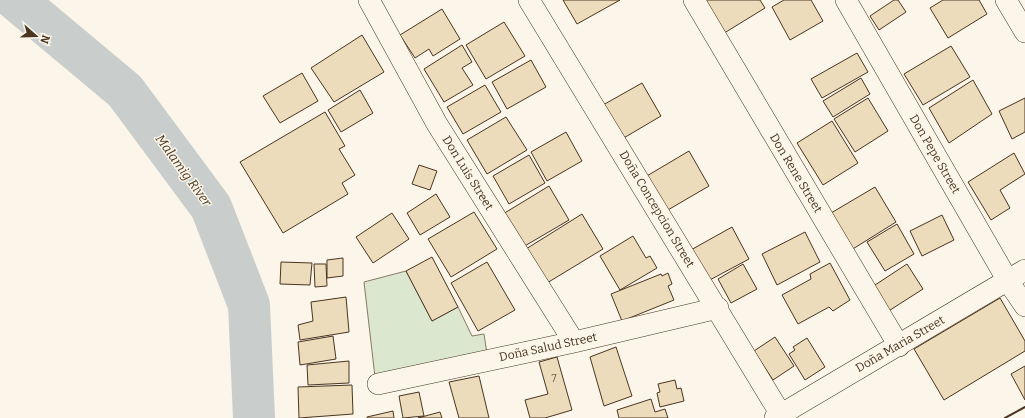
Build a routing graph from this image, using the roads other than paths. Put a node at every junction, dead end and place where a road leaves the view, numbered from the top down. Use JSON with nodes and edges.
{"nodes":[{"id":1,"x":369,"y":0,"type":"edge"},
{"id":2,"x":529,"y":0,"type":"edge"},
{"id":3,"x":694,"y":0,"type":"edge"},
{"id":4,"x":846,"y":0,"type":"edge"},
{"id":5,"x":1006,"y":0,"type":"edge"},
{"id":6,"x":1025,"y":32,"type":"edge"},
{"id":7,"x":1017,"y":276,"type":"edge"},
{"id":8,"x":1025,"y":306,"type":"edge"},
{"id":9,"x":718,"y":308,"type":"junction"},
{"id":10,"x":574,"y":342,"type":"junction"},
{"id":11,"x":899,"y":346,"type":"junction"},
{"id":12,"x":378,"y":384,"type":"dead end"},
{"id":13,"x":779,"y":417,"type":"edge"}],
"edges":[{"from":1,"to":10,"type":"street","name":"Don Luis Street"},
{"from":2,"to":9,"type":"street","name":"Doña Concepcion Street"},
{"from":3,"to":11,"type":"street","name":"Don Rene Street"},
{"from":4,"to":7,"type":"street","name":"Don Pepe Street"},
{"from":5,"to":6,"type":"street"},
{"from":7,"to":8,"type":"street","name":"Don Pepe Street"},
{"from":7,"to":11,"type":"street","name":"Doña Maria Street"},
{"from":9,"to":10,"type":"street","name":"Doña Salud Street"},
{"from":9,"to":13,"type":"street","name":"Doña Concepcion Street"},
{"from":10,"to":12,"type":"street","name":"Doña Salud Street"},
{"from":11,"to":13,"type":"street","name":"Doña Maria Street"}]}
